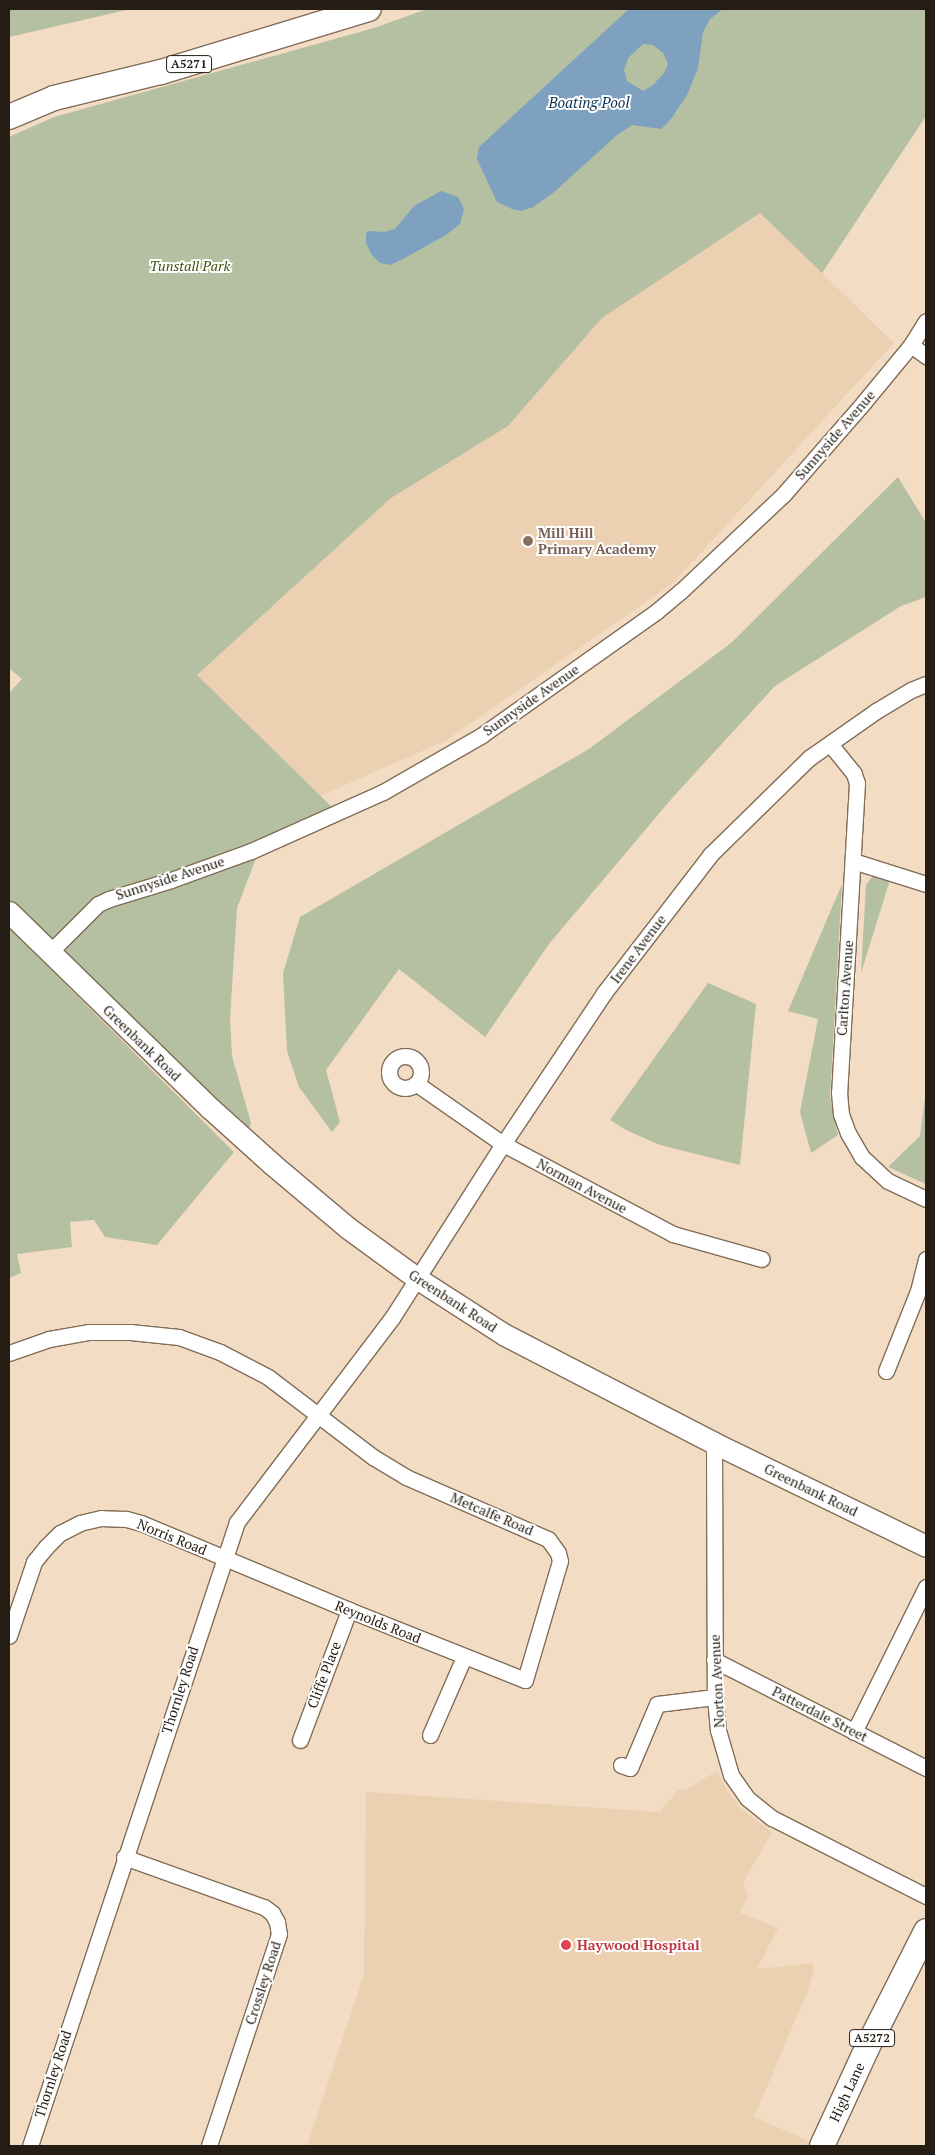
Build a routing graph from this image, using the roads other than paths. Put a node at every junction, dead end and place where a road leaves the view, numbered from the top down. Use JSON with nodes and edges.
{"nodes":[{"id":1,"x":369,"y":9,"type":"edge"},
{"id":2,"x":9,"y":117,"type":"edge"},
{"id":3,"x":926,"y":321,"type":"edge"},
{"id":4,"x":911,"y":345,"type":"junction"},
{"id":5,"x":926,"y":356,"type":"edge"},
{"id":6,"x":926,"y":684,"type":"edge"},
{"id":7,"x":830,"y":744,"type":"junction"},
{"id":8,"x":853,"y":861,"type":"junction"},
{"id":9,"x":926,"y":884,"type":"edge"},
{"id":10,"x":16,"y":920,"type":"edge"},
{"id":11,"x":49,"y":953,"type":"junction"},
{"id":12,"x":417,"y":1084,"type":"dead end"},
{"id":13,"x":503,"y":1144,"type":"junction"},
{"id":14,"x":926,"y":1199,"type":"edge"},
{"id":15,"x":762,"y":1259,"type":"dead end"},
{"id":16,"x":926,"y":1259,"type":"edge"},
{"id":17,"x":418,"y":1279,"type":"junction"},
{"id":18,"x":9,"y":1353,"type":"edge"},
{"id":19,"x":886,"y":1371,"type":"dead end"},
{"id":20,"x":317,"y":1416,"type":"junction"},
{"id":21,"x":714,"y":1443,"type":"junction"},
{"id":22,"x":926,"y":1546,"type":"edge"},
{"id":23,"x":223,"y":1558,"type":"junction"},
{"id":24,"x":926,"y":1587,"type":"edge"},
{"id":25,"x":15,"y":1594,"type":"edge"},
{"id":26,"x":349,"y":1610,"type":"junction"},
{"id":27,"x":9,"y":1636,"type":"edge"},
{"id":28,"x":464,"y":1657,"type":"junction"},
{"id":29,"x":714,"y":1660,"type":"junction"},
{"id":30,"x":529,"y":1671,"type":"joint"},
{"id":31,"x":715,"y":1697,"type":"junction"},
{"id":32,"x":854,"y":1732,"type":"junction"},
{"id":33,"x":430,"y":1735,"type":"dead end"},
{"id":34,"x":300,"y":1740,"type":"dead end"},
{"id":35,"x":621,"y":1765,"type":"dead end"},
{"id":36,"x":926,"y":1768,"type":"edge"},
{"id":37,"x":124,"y":1857,"type":"junction"},
{"id":38,"x":926,"y":1896,"type":"edge"},
{"id":39,"x":926,"y":1931,"type":"edge"},
{"id":40,"x":30,"y":2146,"type":"edge"},
{"id":41,"x":209,"y":2146,"type":"edge"},
{"id":42,"x":822,"y":2146,"type":"edge"}],
"edges":[{"from":1,"to":2,"type":"main road","number":"A5271"},
{"from":3,"to":4,"type":"street","name":"Sunnyside Avenue"},
{"from":4,"to":5,"type":"street"},
{"from":4,"to":11,"type":"street","name":"Sunnyside Avenue"},
{"from":6,"to":7,"type":"street","name":"Irene Avenue"},
{"from":7,"to":8,"type":"street","name":"Carlton Avenue"},
{"from":7,"to":13,"type":"street","name":"Irene Avenue"},
{"from":8,"to":9,"type":"street"},
{"from":8,"to":14,"type":"street","name":"Carlton Avenue"},
{"from":10,"to":11,"type":"street","name":"Greenbank Road"},
{"from":11,"to":17,"type":"street","name":"Greenbank Road"},
{"from":12,"to":13,"type":"street","name":"Norman Avenue"},
{"from":13,"to":15,"type":"street","name":"Norman Avenue"},
{"from":13,"to":17,"type":"street","name":"Irene Avenue"},
{"from":16,"to":19,"type":"street"},
{"from":17,"to":20,"type":"street","name":"Thornley Road"},
{"from":17,"to":21,"type":"street","name":"Greenbank Road"},
{"from":18,"to":20,"type":"street"},
{"from":20,"to":23,"type":"street","name":"Thornley Road"},
{"from":20,"to":30,"type":"street","name":"Metcalfe Road"},
{"from":21,"to":22,"type":"street","name":"Greenbank Road"},
{"from":21,"to":29,"type":"street","name":"Norton Avenue"},
{"from":23,"to":25,"type":"street","name":"Norris Road"},
{"from":23,"to":26,"type":"street","name":"Reynolds Road"},
{"from":23,"to":37,"type":"street","name":"Thornley Road"},
{"from":24,"to":32,"type":"street"},
{"from":25,"to":27,"type":"street","name":"Norris Road"},
{"from":26,"to":28,"type":"street","name":"Reynolds Road"},
{"from":26,"to":34,"type":"street","name":"Cliffe Place"},
{"from":28,"to":30,"type":"street","name":"Reynolds Road"},
{"from":28,"to":33,"type":"street"},
{"from":29,"to":31,"type":"street","name":"Norton Avenue"},
{"from":29,"to":32,"type":"street","name":"Patterdale Street"},
{"from":31,"to":35,"type":"street"},
{"from":31,"to":38,"type":"street","name":"Norton Avenue"},
{"from":32,"to":36,"type":"street","name":"Patterdale Street"},
{"from":37,"to":40,"type":"street","name":"Thornley Road"},
{"from":37,"to":41,"type":"street","name":"Crossley Road"},
{"from":39,"to":42,"type":"main road","name":"High Lane","number":"A5272"}]}
